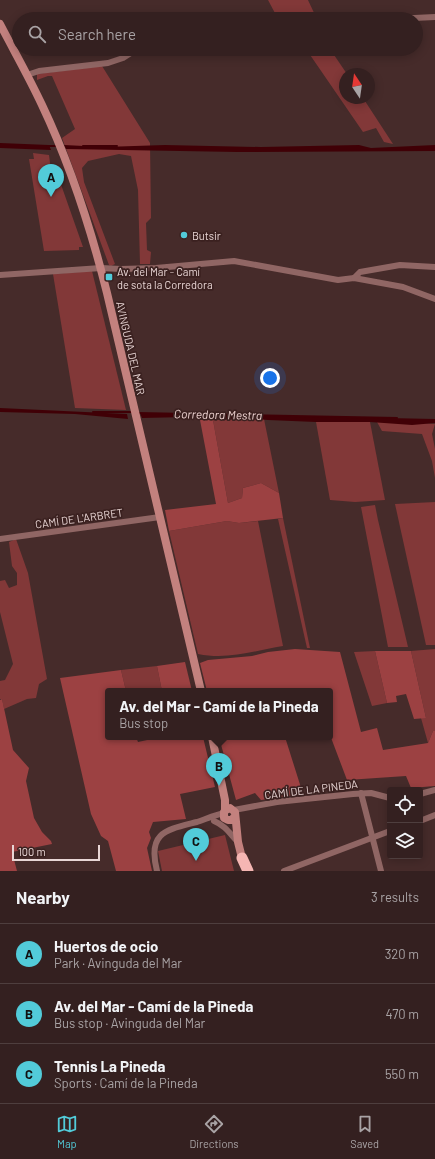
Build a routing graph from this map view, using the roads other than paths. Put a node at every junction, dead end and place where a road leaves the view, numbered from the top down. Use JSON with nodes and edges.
{"nodes":[{"id":1,"x":435,"y":17,"type":"edge"},
{"id":2,"x":423,"y":18,"type":"edge"},
{"id":3,"x":0,"y":24,"type":"edge"},
{"id":4,"x":12,"y":46,"type":"edge"},
{"id":5,"x":17,"y":56,"type":"edge"},
{"id":6,"x":126,"y":56,"type":"edge"},
{"id":7,"x":27,"y":74,"type":"junction"},
{"id":8,"x":435,"y":267,"type":"edge"},
{"id":9,"x":101,"y":268,"type":"junction"},
{"id":10,"x":0,"y":275,"type":"edge"},
{"id":11,"x":354,"y":278,"type":"junction"},
{"id":12,"x":435,"y":299,"type":"edge"},
{"id":13,"x":160,"y":517,"type":"junction"},
{"id":14,"x":0,"y":539,"type":"edge"},
{"id":15,"x":200,"y":688,"type":"edge"},
{"id":16,"x":213,"y":740,"type":"edge"},
{"id":17,"x":435,"y":790,"type":"edge"},
{"id":18,"x":361,"y":793,"type":"junction"},
{"id":19,"x":423,"y":793,"type":"edge"},
{"id":20,"x":387,"y":797,"type":"edge"},
{"id":21,"x":229,"y":814,"type":"junction"},
{"id":22,"x":435,"y":815,"type":"edge"},
{"id":23,"x":423,"y":819,"type":"edge"},
{"id":24,"x":199,"y":821,"type":"junction"},
{"id":25,"x":214,"y":821,"type":"junction"},
{"id":26,"x":387,"y":832,"type":"edge"},
{"id":27,"x":372,"y":838,"type":"junction"},
{"id":28,"x":238,"y":842,"type":"junction"},
{"id":29,"x":242,"y":858,"type":"joint"},
{"id":30,"x":157,"y":871,"type":"edge"},
{"id":31,"x":247,"y":871,"type":"edge"},
{"id":32,"x":284,"y":871,"type":"edge"},
{"id":33,"x":381,"y":871,"type":"edge"}],
"edges":[{"from":1,"to":2,"type":"street"},
{"from":3,"to":4,"type":"street","name":"AVINGUDA DEL MAR"},
{"from":5,"to":7,"type":"street","name":"AVINGUDA DEL MAR"},
{"from":6,"to":7,"type":"street"},
{"from":7,"to":9,"type":"street","name":"AVINGUDA DEL MAR"},
{"from":8,"to":11,"type":"street"},
{"from":9,"to":10,"type":"street"},
{"from":9,"to":11,"type":"street"},
{"from":9,"to":13,"type":"street","name":"AVINGUDA DEL MAR"},
{"from":11,"to":12,"type":"street"},
{"from":13,"to":14,"type":"street","name":"CAMÍ DE L'ARBRET"},
{"from":13,"to":15,"type":"street","name":"AVINGUDA DEL MAR"},
{"from":16,"to":21,"type":"street"},
{"from":17,"to":19,"type":"street"},
{"from":18,"to":20,"type":"street","name":"CAMÍ DE LA PINEDA"},
{"from":18,"to":21,"type":"street","name":"CAMÍ DE LA PINEDA"},
{"from":18,"to":27,"type":"street"},
{"from":21,"to":24,"type":"street","name":"CAMÍ DE LA PINEDA"},
{"from":21,"to":25,"type":"street","name":"CAMÍ DE LA PINEDA"},
{"from":21,"to":28,"type":"street"},
{"from":22,"to":23,"type":"street"},
{"from":24,"to":25,"type":"street","name":"CAMÍ DE LA PINEDA"},
{"from":24,"to":30,"type":"street","name":"CAMÍ DE LA PINEDA"},
{"from":25,"to":28,"type":"street"},
{"from":26,"to":27,"type":"street"},
{"from":27,"to":32,"type":"street"},
{"from":27,"to":33,"type":"street"},
{"from":28,"to":29,"type":"street"},
{"from":29,"to":31,"type":"highway"}]}
